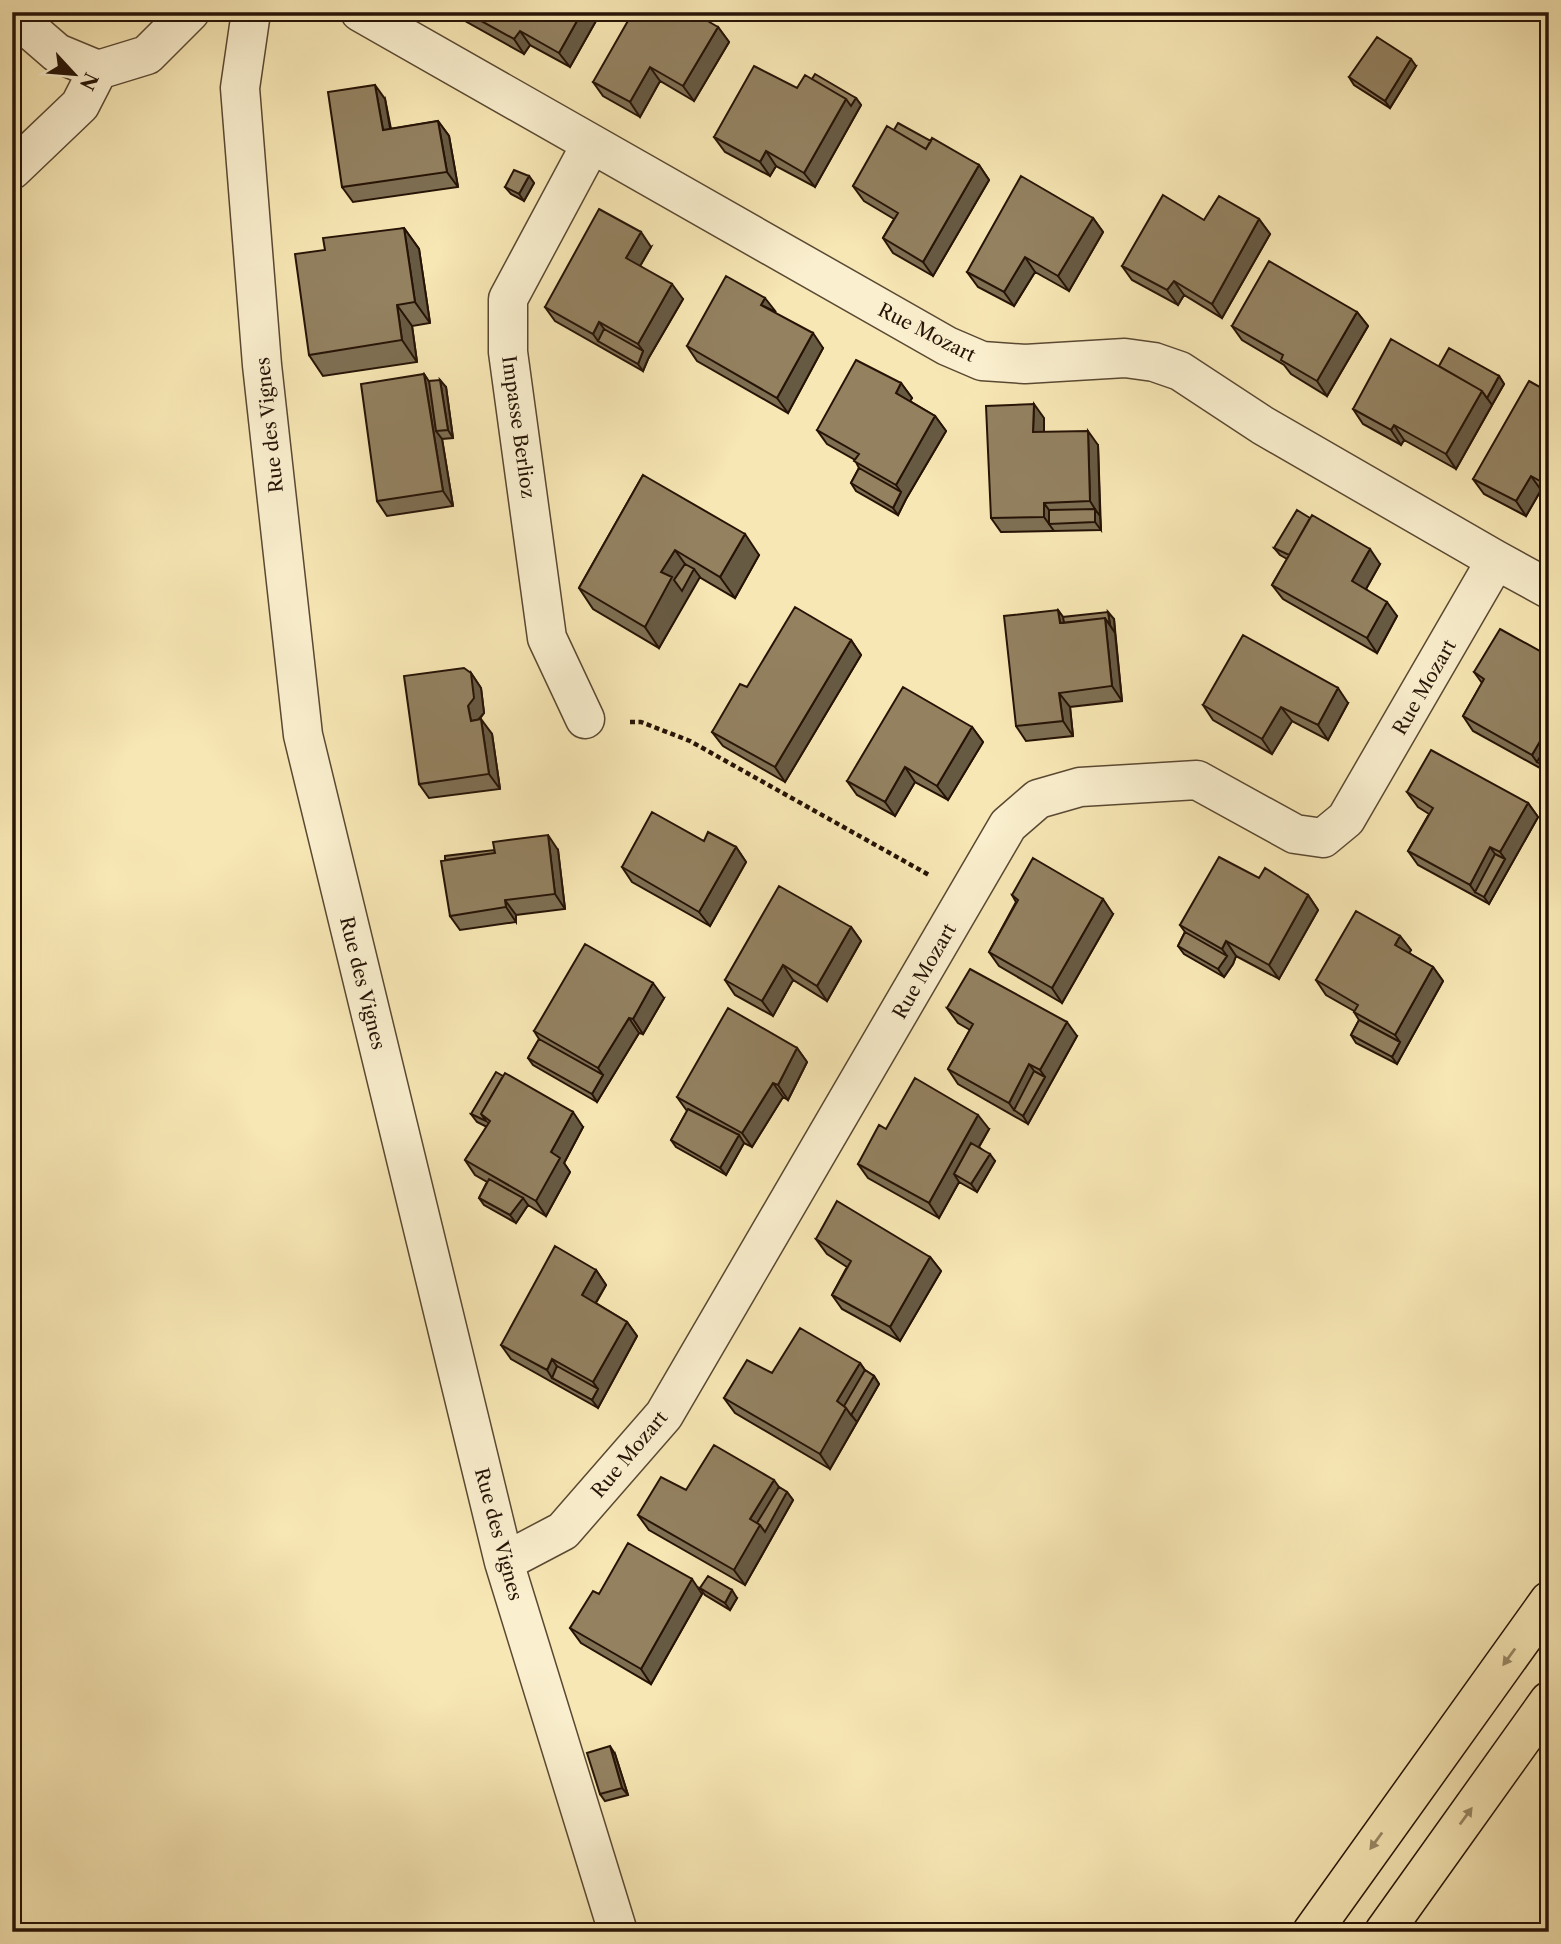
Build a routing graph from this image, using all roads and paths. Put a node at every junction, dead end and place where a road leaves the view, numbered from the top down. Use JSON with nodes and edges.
{"nodes":[{"id":1,"x":190,"y":12,"type":"edge"},
{"id":2,"x":251,"y":12,"type":"edge"},
{"id":3,"x":360,"y":12,"type":"edge"},
{"id":4,"x":12,"y":14,"type":"edge"},
{"id":5,"x":98,"y":70,"type":"junction"},
{"id":6,"x":590,"y":146,"type":"junction"},
{"id":7,"x":12,"y":170,"type":"edge"},
{"id":8,"x":1496,"y":560,"type":"junction"},
{"id":9,"x":1549,"y":589,"type":"edge"},
{"id":10,"x":585,"y":719,"type":"joint"},
{"id":11,"x":967,"y":896,"type":"junction"},
{"id":12,"x":504,"y":1562,"type":"junction"},
{"id":13,"x":1549,"y":1601,"type":"edge"},
{"id":14,"x":1549,"y":1701,"type":"edge"},
{"id":15,"x":618,"y":1932,"type":"edge"},
{"id":16,"x":1312,"y":1932,"type":"edge"},
{"id":17,"x":1384,"y":1932,"type":"edge"}],
"edges":[{"from":1,"to":5,"type":"street"},
{"from":2,"to":12,"type":"street","name":"Rue des Vignes"},
{"from":3,"to":6,"type":"street","name":"Rue Mozart"},
{"from":4,"to":5,"type":"street"},
{"from":5,"to":7,"type":"street"},
{"from":6,"to":8,"type":"street","name":"Rue Mozart"},
{"from":6,"to":10,"type":"street","name":"Impasse Berlioz"},
{"from":8,"to":9,"type":"street"},
{"from":8,"to":11,"type":"street","name":"Rue Mozart"},
{"from":10,"to":11,"type":"path"},
{"from":11,"to":12,"type":"street","name":"Rue Mozart"},
{"from":12,"to":15,"type":"street","name":"Rue des Vignes"},
{"from":13,"to":16,"type":"highway","one_way":true},
{"from":17,"to":14,"type":"highway","one_way":true}]}
